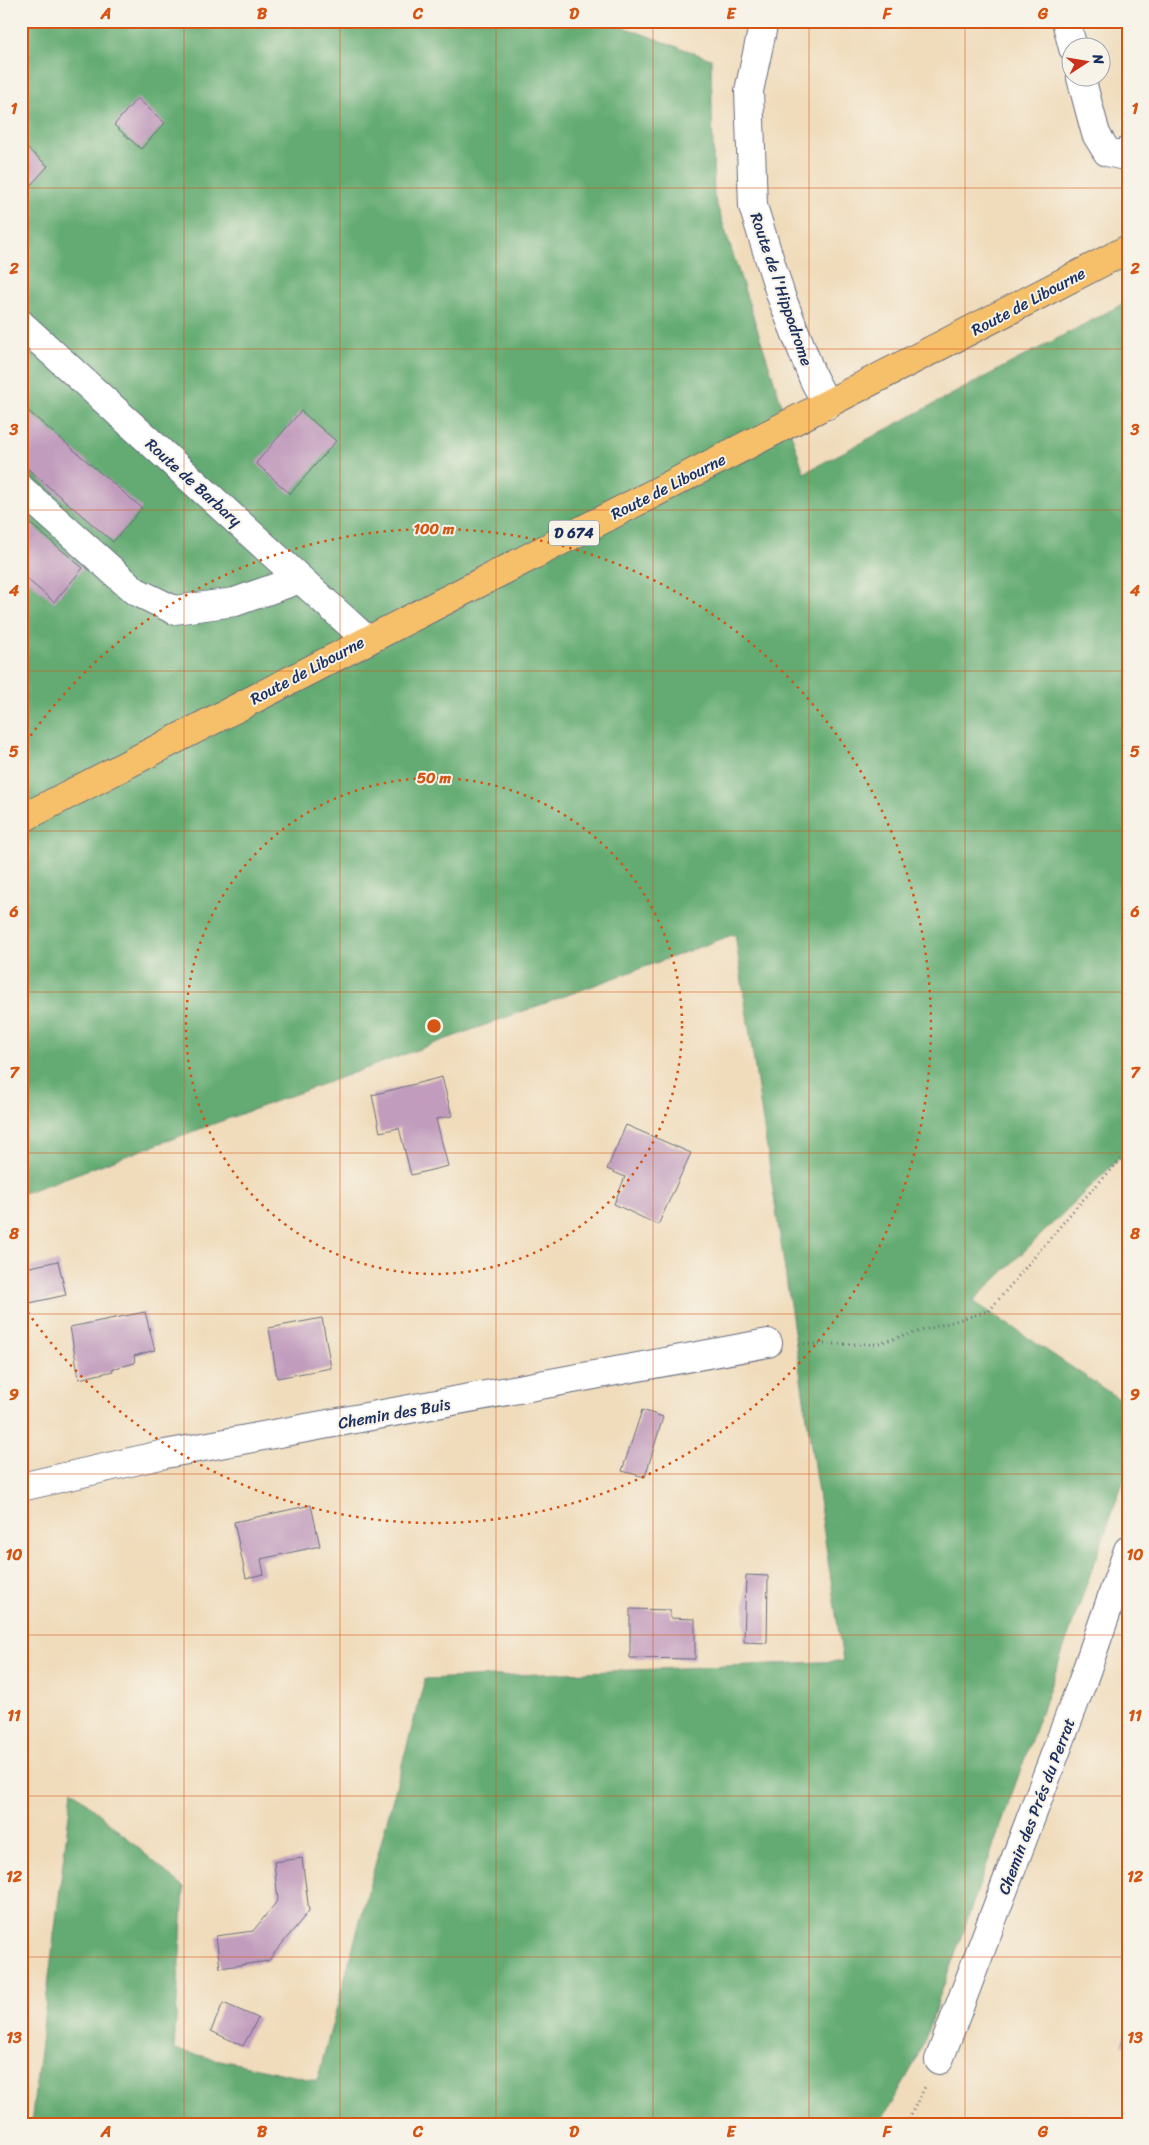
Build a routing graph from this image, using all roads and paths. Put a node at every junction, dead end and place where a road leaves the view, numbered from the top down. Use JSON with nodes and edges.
{"nodes":[{"id":1,"x":764,"y":21,"type":"edge"},
{"id":2,"x":1066,"y":21,"type":"edge"},
{"id":3,"x":1070,"y":38,"type":"edge"},
{"id":4,"x":1084,"y":88,"type":"edge"},
{"id":5,"x":1128,"y":151,"type":"edge"},
{"id":6,"x":1128,"y":248,"type":"edge"},
{"id":7,"x":21,"y":324,"type":"edge"},
{"id":8,"x":827,"y":405,"type":"junction"},
{"id":9,"x":21,"y":489,"type":"edge"},
{"id":10,"x":300,"y":579,"type":"junction"},
{"id":11,"x":366,"y":639,"type":"junction"},
{"id":12,"x":21,"y":819,"type":"edge"},
{"id":13,"x":1128,"y":1152,"type":"edge"},
{"id":14,"x":768,"y":1343,"type":"joint"},
{"id":15,"x":21,"y":1487,"type":"edge"},
{"id":16,"x":1128,"y":1550,"type":"edge"},
{"id":17,"x":939,"y":2060,"type":"joint"},
{"id":18,"x":906,"y":2124,"type":"edge"}],
"edges":[{"from":1,"to":8,"type":"street","name":"Route de l'Hippodrome"},
{"from":2,"to":3,"type":"street"},
{"from":4,"to":5,"type":"street"},
{"from":6,"to":8,"type":"main road","name":"Route de Libourne","number":"D 674"},
{"from":7,"to":10,"type":"street","name":"Route de Barbary"},
{"from":8,"to":11,"type":"main road","name":"Route de Libourne","number":"D 674"},
{"from":9,"to":10,"type":"street"},
{"from":10,"to":11,"type":"street","name":"Route de Barbary"},
{"from":11,"to":12,"type":"main road","name":"Route de Libourne","number":"D 674"},
{"from":13,"to":14,"type":"path"},
{"from":14,"to":15,"type":"street","name":"Chemin des Buis"},
{"from":16,"to":17,"type":"street","name":"Chemin des Prés du Perrat"},
{"from":17,"to":18,"type":"path"}]}
